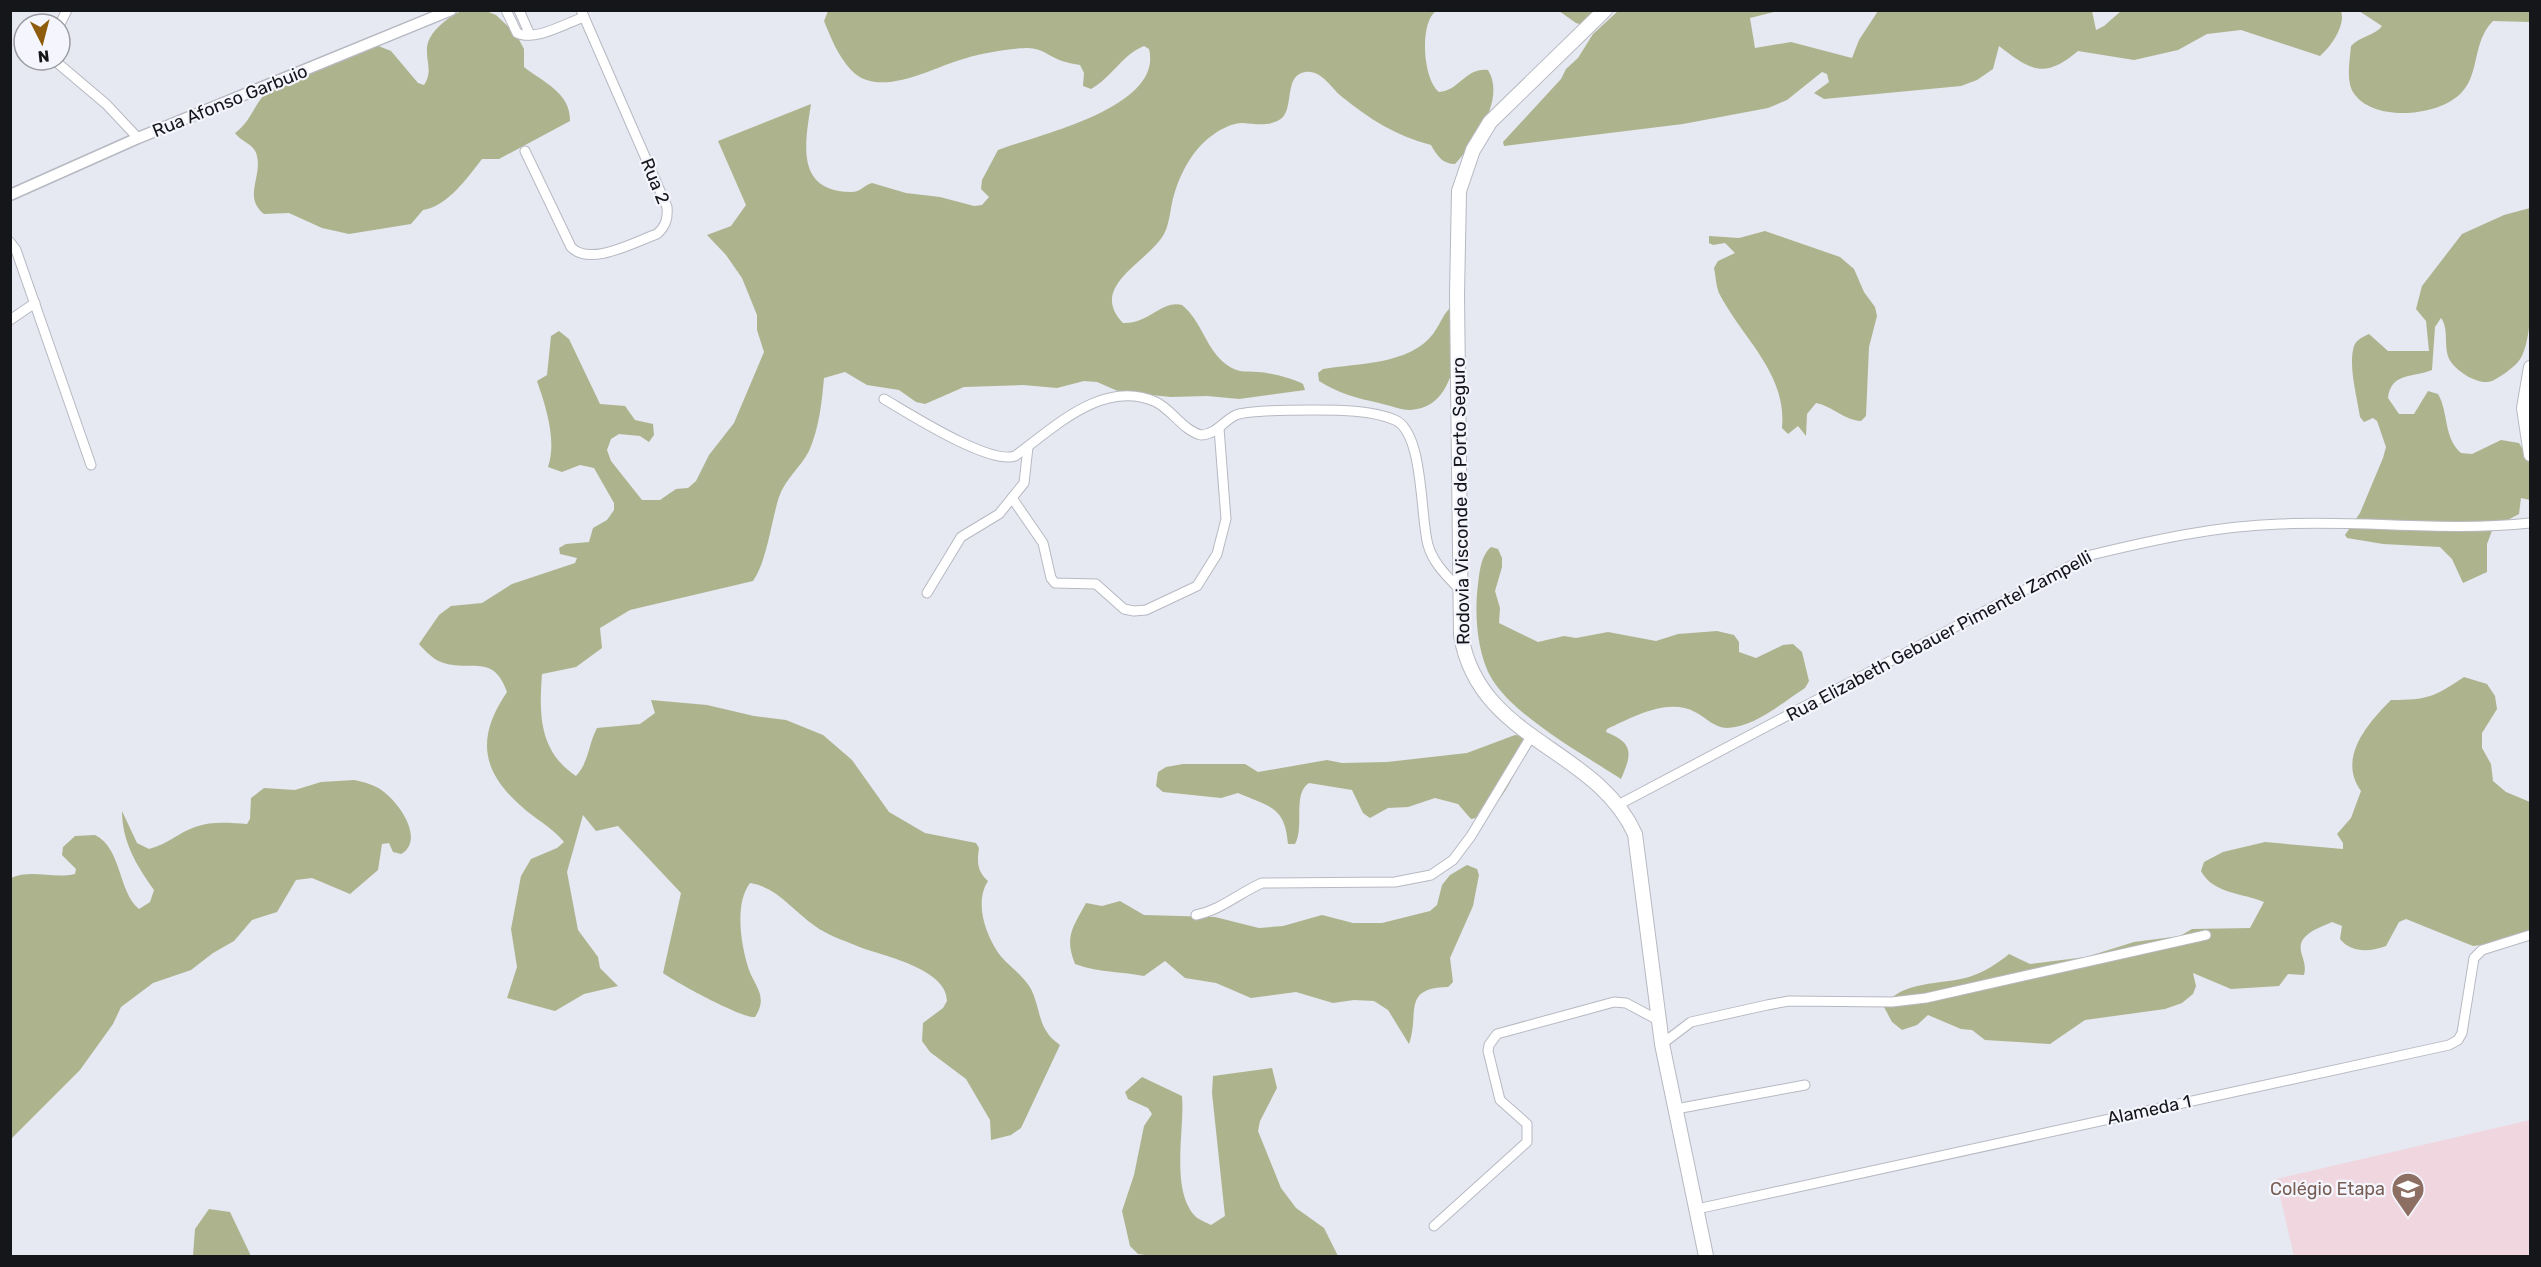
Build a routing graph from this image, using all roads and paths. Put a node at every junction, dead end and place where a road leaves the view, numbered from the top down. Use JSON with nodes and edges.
{"nodes":[{"id":1,"x":451,"y":10,"type":"edge"},
{"id":2,"x":506,"y":10,"type":"edge"},
{"id":3,"x":519,"y":10,"type":"edge"},
{"id":4,"x":1605,"y":10,"type":"edge"},
{"id":5,"x":583,"y":14,"type":"edge"},
{"id":6,"x":530,"y":35,"type":"junction"},
{"id":7,"x":68,"y":72,"type":"edge"},
{"id":8,"x":138,"y":138,"type":"junction"},
{"id":9,"x":525,"y":151,"type":"dead end"},
{"id":10,"x":10,"y":195,"type":"edge"},
{"id":11,"x":10,"y":242,"type":"edge"},
{"id":12,"x":35,"y":303,"type":"junction"},
{"id":13,"x":10,"y":320,"type":"edge"},
{"id":14,"x":2530,"y":367,"type":"edge"},
{"id":15,"x":884,"y":399,"type":"dead end"},
{"id":16,"x":1219,"y":428,"type":"junction"},
{"id":17,"x":1028,"y":447,"type":"junction"},
{"id":18,"x":2530,"y":455,"type":"edge"},
{"id":19,"x":91,"y":465,"type":"dead end"},
{"id":20,"x":1012,"y":498,"type":"junction"},
{"id":21,"x":2530,"y":523,"type":"edge"},
{"id":22,"x":1459,"y":589,"type":"junction"},
{"id":23,"x":927,"y":593,"type":"dead end"},
{"id":24,"x":1532,"y":735,"type":"junction"},
{"id":25,"x":1618,"y":805,"type":"junction"},
{"id":26,"x":1197,"y":915,"type":"dead end"},
{"id":27,"x":2206,"y":935,"type":"dead end"},
{"id":28,"x":2530,"y":935,"type":"edge"},
{"id":29,"x":1658,"y":1020,"type":"junction"},
{"id":30,"x":1662,"y":1044,"type":"junction"},
{"id":31,"x":1805,"y":1085,"type":"dead end"},
{"id":32,"x":1676,"y":1109,"type":"junction"},
{"id":33,"x":1697,"y":1209,"type":"junction"},
{"id":34,"x":1434,"y":1226,"type":"dead end"},
{"id":35,"x":1706,"y":1257,"type":"edge"}],
"edges":[{"from":1,"to":8,"type":"street","name":"Rua Afonso Garbuio"},
{"from":2,"to":6,"type":"street"},
{"from":3,"to":6,"type":"street"},
{"from":4,"to":22,"type":"main road","name":"Rodovia Visconde de Porto Seguro"},
{"from":5,"to":6,"type":"street"},
{"from":5,"to":9,"type":"street","name":"Rua 2"},
{"from":7,"to":8,"type":"street"},
{"from":8,"to":10,"type":"street","name":"Rua Afonso Garbuio"},
{"from":11,"to":12,"type":"street"},
{"from":12,"to":13,"type":"street"},
{"from":12,"to":19,"type":"street"},
{"from":14,"to":18,"type":"main road"},
{"from":15,"to":17,"type":"street"},
{"from":16,"to":17,"type":"street"},
{"from":16,"to":20,"type":"street"},
{"from":16,"to":22,"type":"street"},
{"from":17,"to":20,"type":"street"},
{"from":20,"to":23,"type":"street"},
{"from":21,"to":25,"type":"street","name":"Rua Elizabeth Gebauer Pimentel Zampelli"},
{"from":22,"to":24,"type":"main road","name":"Rodovia Visconde de Porto Seguro"},
{"from":24,"to":25,"type":"main road","name":"Rodovia Visconde de Porto Seguro"},
{"from":24,"to":26,"type":"street"},
{"from":25,"to":29,"type":"main road","name":"Rodovia Visconde de Porto Seguro"},
{"from":27,"to":30,"type":"street"},
{"from":28,"to":33,"type":"street","name":"Alameda 1"},
{"from":29,"to":30,"type":"main road","name":"Rodovia Visconde de Porto Seguro"},
{"from":29,"to":34,"type":"street"},
{"from":30,"to":32,"type":"main road","name":"Rodovia Visconde de Porto Seguro"},
{"from":31,"to":32,"type":"street"},
{"from":32,"to":33,"type":"main road","name":"Rodovia Visconde de Porto Seguro"},
{"from":33,"to":35,"type":"main road","name":"Rodovia Visconde de Porto Seguro"}]}
